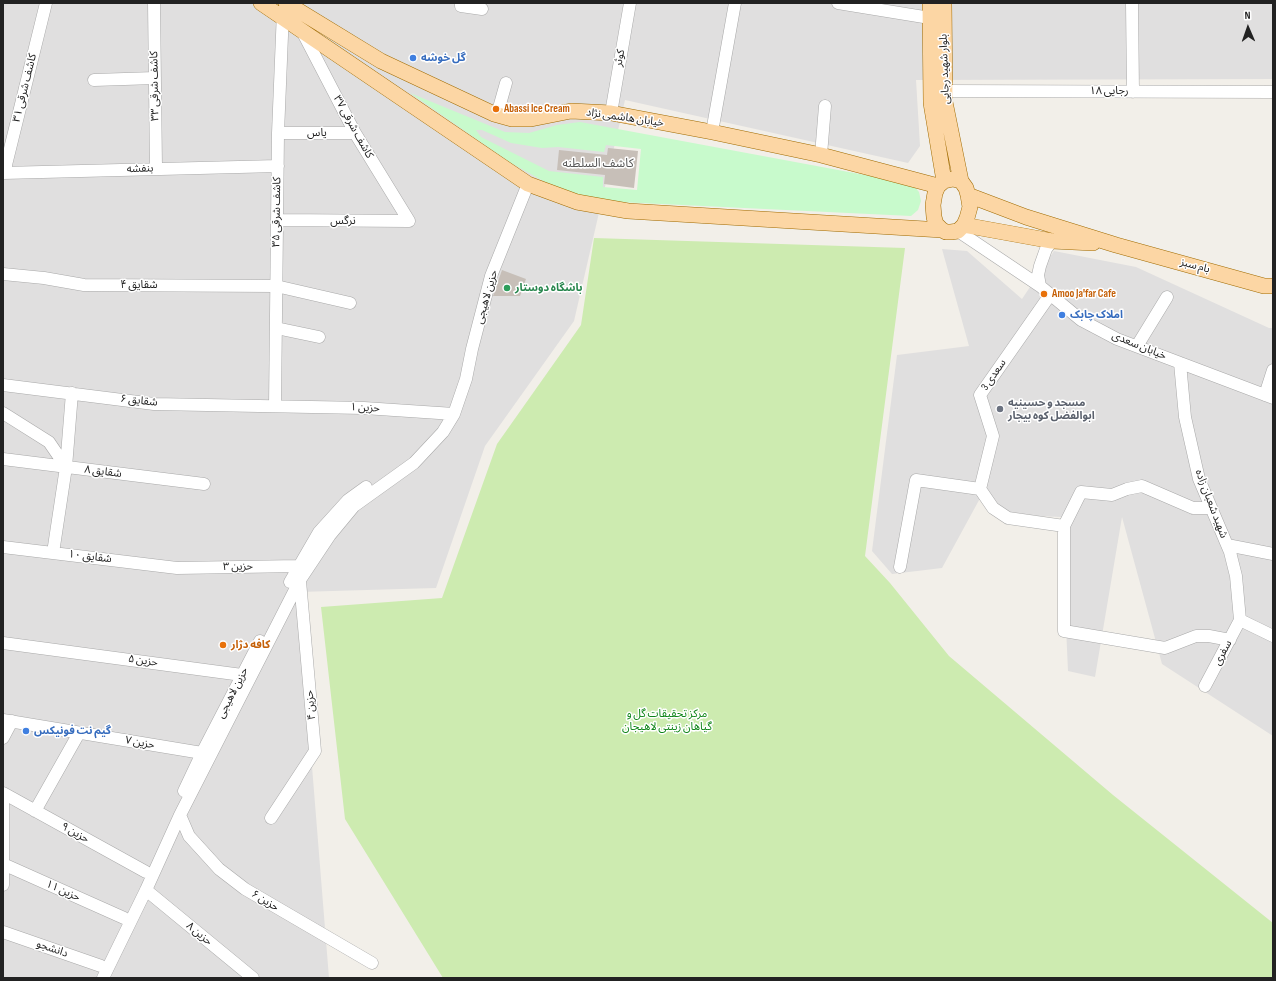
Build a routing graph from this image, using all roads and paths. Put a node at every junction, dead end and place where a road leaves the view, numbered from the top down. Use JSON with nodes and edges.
{"nodes":[{"id":1,"x":46,"y":3,"type":"edge"},
{"id":2,"x":154,"y":3,"type":"edge"},
{"id":3,"x":261,"y":3,"type":"edge"},
{"id":4,"x":461,"y":3,"type":"edge"},
{"id":5,"x":630,"y":3,"type":"edge"},
{"id":6,"x":735,"y":3,"type":"edge"},
{"id":7,"x":838,"y":3,"type":"edge"},
{"id":8,"x":930,"y":3,"type":"edge"},
{"id":9,"x":944,"y":3,"type":"edge"},
{"id":10,"x":1132,"y":3,"type":"edge"},
{"id":11,"x":284,"y":8,"type":"edge"},
{"id":12,"x":482,"y":9,"type":"dead end"},
{"id":13,"x":930,"y":18,"type":"junction"},
{"id":14,"x":302,"y":31,"type":"junction"},
{"id":15,"x":155,"y":78,"type":"junction"},
{"id":16,"x":94,"y":80,"type":"dead end"},
{"id":17,"x":506,"y":83,"type":"dead end"},
{"id":18,"x":945,"y":91,"type":"junction"},
{"id":19,"x":1133,"y":92,"type":"junction"},
{"id":20,"x":1273,"y":92,"type":"edge"},
{"id":21,"x":825,"y":106,"type":"dead end"},
{"id":22,"x":610,"y":113,"type":"junction"},
{"id":23,"x":497,"y":115,"type":"junction"},
{"id":24,"x":712,"y":132,"type":"junction"},
{"id":25,"x":278,"y":133,"type":"junction"},
{"id":26,"x":355,"y":133,"type":"junction"},
{"id":27,"x":945,"y":140,"type":"junction"},
{"id":28,"x":821,"y":155,"type":"junction"},
{"id":29,"x":278,"y":166,"type":"junction"},
{"id":30,"x":156,"y":168,"type":"junction"},
{"id":31,"x":4,"y":173,"type":"edge"},
{"id":32,"x":960,"y":181,"type":"junction"},
{"id":33,"x":942,"y":183,"type":"junction"},
{"id":34,"x":528,"y":184,"type":"junction"},
{"id":35,"x":968,"y":195,"type":"junction"},
{"id":36,"x":277,"y":220,"type":"junction"},
{"id":37,"x":409,"y":221,"type":"joint"},
{"id":38,"x":961,"y":228,"type":"junction"},
{"id":39,"x":942,"y":230,"type":"junction"},
{"id":40,"x":1052,"y":241,"type":"junction"},
{"id":41,"x":1116,"y":245,"type":"junction"},
{"id":42,"x":3,"y":274,"type":"edge"},
{"id":43,"x":276,"y":286,"type":"junction"},
{"id":44,"x":1040,"y":286,"type":"junction"},
{"id":45,"x":1273,"y":286,"type":"edge"},
{"id":46,"x":1050,"y":295,"type":"junction"},
{"id":47,"x":1166,"y":297,"type":"dead end"},
{"id":48,"x":350,"y":302,"type":"dead end"},
{"id":49,"x":276,"y":328,"type":"junction"},
{"id":50,"x":319,"y":337,"type":"dead end"},
{"id":51,"x":1137,"y":346,"type":"junction"},
{"id":52,"x":1180,"y":363,"type":"junction"},
{"id":53,"x":1273,"y":370,"type":"edge"},
{"id":54,"x":3,"y":385,"type":"edge"},
{"id":55,"x":72,"y":394,"type":"junction"},
{"id":56,"x":1269,"y":396,"type":"edge"},
{"id":57,"x":275,"y":406,"type":"junction"},
{"id":58,"x":3,"y":413,"type":"edge"},
{"id":59,"x":454,"y":414,"type":"junction"},
{"id":60,"x":3,"y":459,"type":"edge"},
{"id":61,"x":66,"y":467,"type":"junction"},
{"id":62,"x":204,"y":484,"type":"dead end"},
{"id":63,"x":980,"y":489,"type":"junction"},
{"id":64,"x":1211,"y":508,"type":"junction"},
{"id":65,"x":1064,"y":526,"type":"junction"},
{"id":66,"x":1227,"y":545,"type":"junction"},
{"id":67,"x":3,"y":547,"type":"edge"},
{"id":68,"x":53,"y":553,"type":"junction"},
{"id":69,"x":1273,"y":554,"type":"edge"},
{"id":70,"x":299,"y":566,"type":"junction"},
{"id":71,"x":900,"y":566,"type":"dead end"},
{"id":72,"x":177,"y":568,"type":"joint"},
{"id":73,"x":300,"y":580,"type":"junction"},
{"id":74,"x":1240,"y":620,"type":"junction"},
{"id":75,"x":1273,"y":636,"type":"edge"},
{"id":76,"x":1230,"y":640,"type":"junction"},
{"id":77,"x":3,"y":643,"type":"edge"},
{"id":78,"x":242,"y":675,"type":"junction"},
{"id":79,"x":1206,"y":686,"type":"dead end"},
{"id":80,"x":7,"y":720,"type":"edge"},
{"id":81,"x":80,"y":733,"type":"junction"},
{"id":82,"x":3,"y":738,"type":"edge"},
{"id":83,"x":206,"y":755,"type":"junction"},
{"id":84,"x":3,"y":793,"type":"edge"},
{"id":85,"x":35,"y":811,"type":"junction"},
{"id":86,"x":180,"y":815,"type":"junction"},
{"id":87,"x":271,"y":818,"type":"dead end"},
{"id":88,"x":3,"y":864,"type":"edge"},
{"id":89,"x":146,"y":872,"type":"junction"},
{"id":90,"x":3,"y":885,"type":"edge"},
{"id":91,"x":146,"y":890,"type":"junction"},
{"id":92,"x":124,"y":918,"type":"junction"},
{"id":93,"x":3,"y":932,"type":"edge"},
{"id":94,"x":372,"y":963,"type":"dead end"},
{"id":95,"x":102,"y":972,"type":"edge"},
{"id":96,"x":96,"y":978,"type":"edge"},
{"id":97,"x":253,"y":978,"type":"edge"}],
"edges":[{"from":1,"to":31,"type":"street","name":"کاشف شرقی ۳۱"},
{"from":2,"to":15,"type":"street","name":"کاشف شرقی ۳۳"},
{"from":3,"to":11,"type":"main road"},
{"from":4,"to":12,"type":"street"},
{"from":5,"to":22,"type":"street","name":"کوثر"},
{"from":6,"to":24,"type":"street"},
{"from":7,"to":13,"type":"street"},
{"from":8,"to":13,"type":"main road","name":"بلوار شهید رجایی"},
{"from":9,"to":18,"type":"main road","name":"بلوار شهید رجایی"},
{"from":10,"to":19,"type":"street"},
{"from":11,"to":14,"type":"main road"},
{"from":11,"to":23,"type":"main road","name":"خیابان هاشمی نژاد"},
{"from":11,"to":25,"type":"street","name":"کاشف شرقی ۳۵"},
{"from":13,"to":27,"type":"main road","name":"بلوار شهید رجایی"},
{"from":14,"to":26,"type":"street","name":"کاشف شرقی ۳۷"},
{"from":14,"to":34,"type":"main road"},
{"from":15,"to":16,"type":"street"},
{"from":15,"to":30,"type":"street","name":"کاشف شرقی ۳۳"},
{"from":17,"to":23,"type":"street"},
{"from":18,"to":19,"type":"street","name":"رجایی ۱۸"},
{"from":18,"to":27,"type":"main road","name":"بلوار شهید رجایی"},
{"from":19,"to":20,"type":"street","name":"رجایی ۱۸"},
{"from":21,"to":28,"type":"street"},
{"from":22,"to":23,"type":"main road","name":"خیابان هاشمی نژاد"},
{"from":22,"to":24,"type":"main road","name":"خیابان هاشمی نژاد"},
{"from":24,"to":28,"type":"main road","name":"خیابان هاشمی نژاد"},
{"from":25,"to":26,"type":"street","name":"یاس"},
{"from":25,"to":29,"type":"street","name":"کاشف شرقی ۳۵"},
{"from":26,"to":37,"type":"street","name":"کاشف شرقی ۳۷"},
{"from":27,"to":32,"type":"main road","name":"بلوار شهید رجایی"},
{"from":27,"to":33,"type":"main road","name":"بلوار شهید رجایی"},
{"from":28,"to":33,"type":"main road","name":"خیابان هاشمی نژاد"},
{"from":29,"to":30,"type":"street","name":"بنفشه"},
{"from":29,"to":36,"type":"street","name":"کاشف شرقی ۳۵"},
{"from":30,"to":31,"type":"street","name":"بنفشه"},
{"from":32,"to":33,"type":"main road"},
{"from":32,"to":35,"type":"main road"},
{"from":33,"to":39,"type":"main road"},
{"from":34,"to":39,"type":"main road"},
{"from":34,"to":59,"type":"street","name":"حزین لاهیجی"},
{"from":35,"to":38,"type":"main road"},
{"from":35,"to":41,"type":"main road"},
{"from":36,"to":37,"type":"street","name":"نرگس"},
{"from":36,"to":43,"type":"street","name":"کاشف شرقی ۳۵"},
{"from":38,"to":39,"type":"main road"},
{"from":38,"to":40,"type":"main road"},
{"from":38,"to":44,"type":"street","name":"خیابان سعدی"},
{"from":40,"to":41,"type":"main road"},
{"from":40,"to":44,"type":"street"},
{"from":41,"to":45,"type":"main road","name":"بام سبز"},
{"from":42,"to":43,"type":"street","name":"شقایق ۴"},
{"from":43,"to":48,"type":"street","name":"شقایق ۴"},
{"from":43,"to":49,"type":"street","name":"کاشف شرقی ۳۵"},
{"from":44,"to":46,"type":"street","name":"خیابان سعدی"},
{"from":46,"to":51,"type":"street","name":"خیابان سعدی"},
{"from":46,"to":63,"type":"street","name":"سعدی 3"},
{"from":47,"to":51,"type":"street"},
{"from":49,"to":50,"type":"street"},
{"from":49,"to":57,"type":"street","name":"کاشف شرقی ۳۵"},
{"from":51,"to":52,"type":"street","name":"خیابان سعدی"},
{"from":52,"to":56,"type":"street","name":"خیابان سعدی"},
{"from":52,"to":64,"type":"street","name":"شهید شعبان زاده"},
{"from":53,"to":56,"type":"street"},
{"from":54,"to":55,"type":"street","name":"شقایق ۶"},
{"from":55,"to":57,"type":"street","name":"شقایق ۶"},
{"from":55,"to":61,"type":"street"},
{"from":57,"to":59,"type":"street","name":"حزین ۱"},
{"from":58,"to":61,"type":"street"},
{"from":59,"to":70,"type":"street","name":"حزین لاهیجی"},
{"from":59,"to":73,"type":"street","name":"حزین لاهیجی"},
{"from":60,"to":61,"type":"street","name":"شقایق ۸"},
{"from":61,"to":62,"type":"street","name":"شقایق ۸"},
{"from":61,"to":68,"type":"street"},
{"from":63,"to":65,"type":"street"},
{"from":63,"to":71,"type":"street"},
{"from":64,"to":65,"type":"street"},
{"from":64,"to":66,"type":"street","name":"شهید شعبان زاده"},
{"from":65,"to":76,"type":"street"},
{"from":66,"to":69,"type":"street"},
{"from":66,"to":74,"type":"street","name":"شهید شعبان زاده"},
{"from":67,"to":68,"type":"street","name":"شقایق ۱۰"},
{"from":68,"to":72,"type":"street","name":"شقایق ۱۰"},
{"from":70,"to":72,"type":"street","name":"حزین ۳"},
{"from":70,"to":78,"type":"street","name":"حزین لاهیجی"},
{"from":73,"to":83,"type":"street","name":"حزین لاهیجی"},
{"from":73,"to":87,"type":"street","name":"حزین ۴"},
{"from":74,"to":75,"type":"street"},
{"from":74,"to":76,"type":"street","name":"سفری"},
{"from":76,"to":79,"type":"street","name":"سفری"},
{"from":77,"to":78,"type":"street","name":"حزین ۵"},
{"from":78,"to":83,"type":"street","name":"حزین لاهیجی"},
{"from":80,"to":81,"type":"street","name":"حزین ۷"},
{"from":80,"to":82,"type":"street"},
{"from":81,"to":83,"type":"street","name":"حزین ۷"},
{"from":81,"to":85,"type":"street"},
{"from":83,"to":86,"type":"street","name":"حزین لاهیجی"},
{"from":83,"to":89,"type":"street","name":"حزین لاهیجی"},
{"from":84,"to":85,"type":"street","name":"حزین ۹"},
{"from":84,"to":88,"type":"street"},
{"from":85,"to":89,"type":"street","name":"حزین ۹"},
{"from":86,"to":91,"type":"street","name":"حزین لاهیجی"},
{"from":86,"to":94,"type":"street","name":"حزین ۶"},
{"from":88,"to":90,"type":"street"},
{"from":88,"to":92,"type":"street","name":"حزین ۱۱"},
{"from":89,"to":92,"type":"street","name":"حزین لاهیجی"},
{"from":91,"to":95,"type":"street","name":"حزین لاهیجی"},
{"from":91,"to":97,"type":"street","name":"حزین ۸"},
{"from":92,"to":95,"type":"street","name":"حزین لاهیجی"},
{"from":93,"to":95,"type":"street","name":"دانشجو"},
{"from":95,"to":96,"type":"street","name":"حزین لاهیجی"}]}
